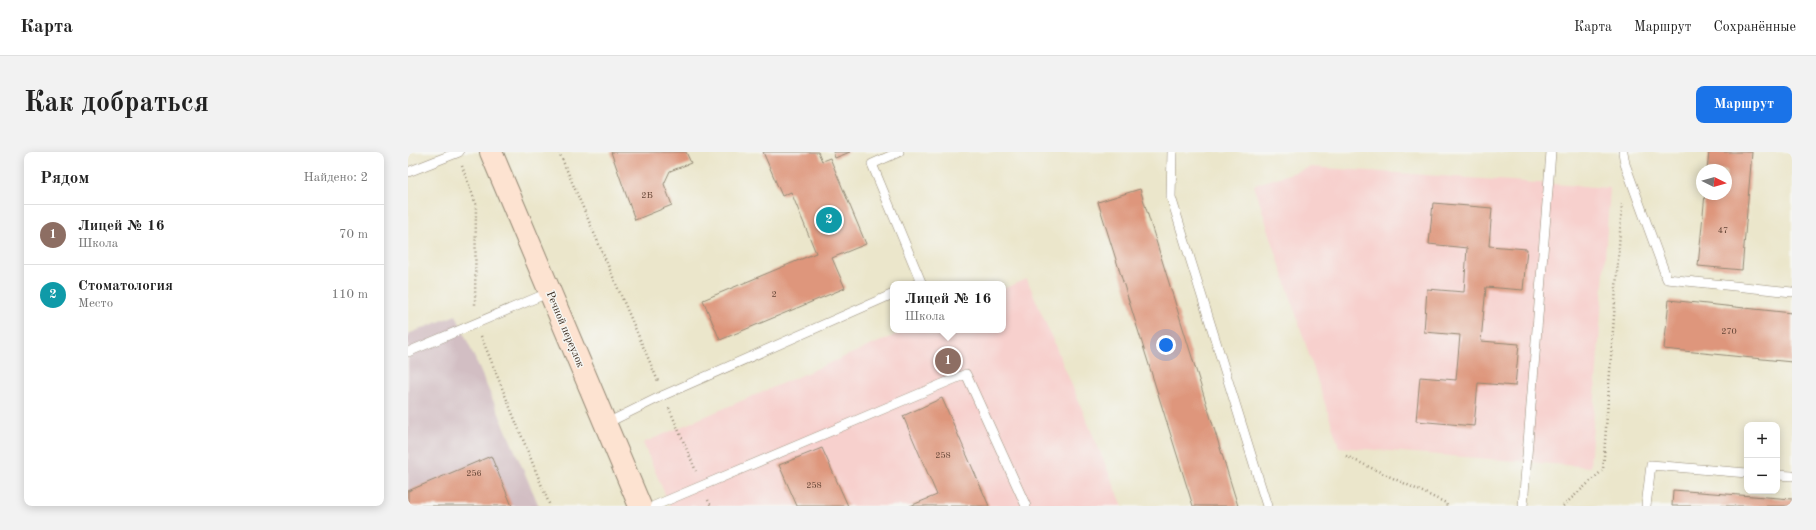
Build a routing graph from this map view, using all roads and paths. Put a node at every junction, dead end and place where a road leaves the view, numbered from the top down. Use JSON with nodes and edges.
{"nodes":[{"id":1,"x":459,"y":152,"type":"edge"},
{"id":2,"x":492,"y":152,"type":"edge"},
{"id":3,"x":560,"y":152,"type":"edge"},
{"id":4,"x":899,"y":152,"type":"edge"},
{"id":5,"x":1172,"y":152,"type":"edge"},
{"id":6,"x":1551,"y":152,"type":"edge"},
{"id":7,"x":1623,"y":152,"type":"edge"},
{"id":8,"x":408,"y":172,"type":"edge"},
{"id":9,"x":1622,"y":203,"type":"dead end"},
{"id":10,"x":921,"y":281,"type":"edge"},
{"id":11,"x":550,"y":292,"type":"junction"},
{"id":12,"x":1792,"y":292,"type":"edge"},
{"id":13,"x":890,"y":295,"type":"edge"},
{"id":14,"x":408,"y":352,"type":"edge"},
{"id":15,"x":664,"y":395,"type":"junction"},
{"id":16,"x":605,"y":424,"type":"junction"},
{"id":17,"x":1346,"y":456,"type":"dead end"},
{"id":18,"x":1744,"y":473,"type":"edge"},
{"id":19,"x":1780,"y":475,"type":"edge"},
{"id":20,"x":1792,"y":476,"type":"edge"},
{"id":21,"x":702,"y":485,"type":"junction"},
{"id":22,"x":640,"y":506,"type":"edge"},
{"id":23,"x":654,"y":506,"type":"edge"},
{"id":24,"x":711,"y":506,"type":"edge"},
{"id":25,"x":1026,"y":506,"type":"edge"},
{"id":26,"x":1267,"y":506,"type":"edge"},
{"id":27,"x":1447,"y":506,"type":"edge"},
{"id":28,"x":1523,"y":506,"type":"edge"},
{"id":29,"x":1563,"y":506,"type":"edge"},
{"id":30,"x":1646,"y":506,"type":"edge"}],
"edges":[{"from":1,"to":8,"type":"lane"},
{"from":2,"to":11,"type":"main road","name":"Речной переулок"},
{"from":3,"to":15,"type":"path"},
{"from":4,"to":10,"type":"lane"},
{"from":5,"to":26,"type":"lane"},
{"from":6,"to":28,"type":"lane"},
{"from":7,"to":12,"type":"lane"},
{"from":9,"to":29,"type":"path"},
{"from":11,"to":14,"type":"lane"},
{"from":11,"to":16,"type":"main road","name":"Речной переулок"},
{"from":13,"to":15,"type":"lane"},
{"from":15,"to":16,"type":"lane"},
{"from":15,"to":21,"type":"path"},
{"from":16,"to":22,"type":"main road","name":"Речной переулок"},
{"from":17,"to":27,"type":"path"},
{"from":18,"to":30,"type":"lane"},
{"from":19,"to":20,"type":"lane"},
{"from":21,"to":23,"type":"lane"},
{"from":21,"to":24,"type":"path"},
{"from":21,"to":25,"type":"lane"}]}
